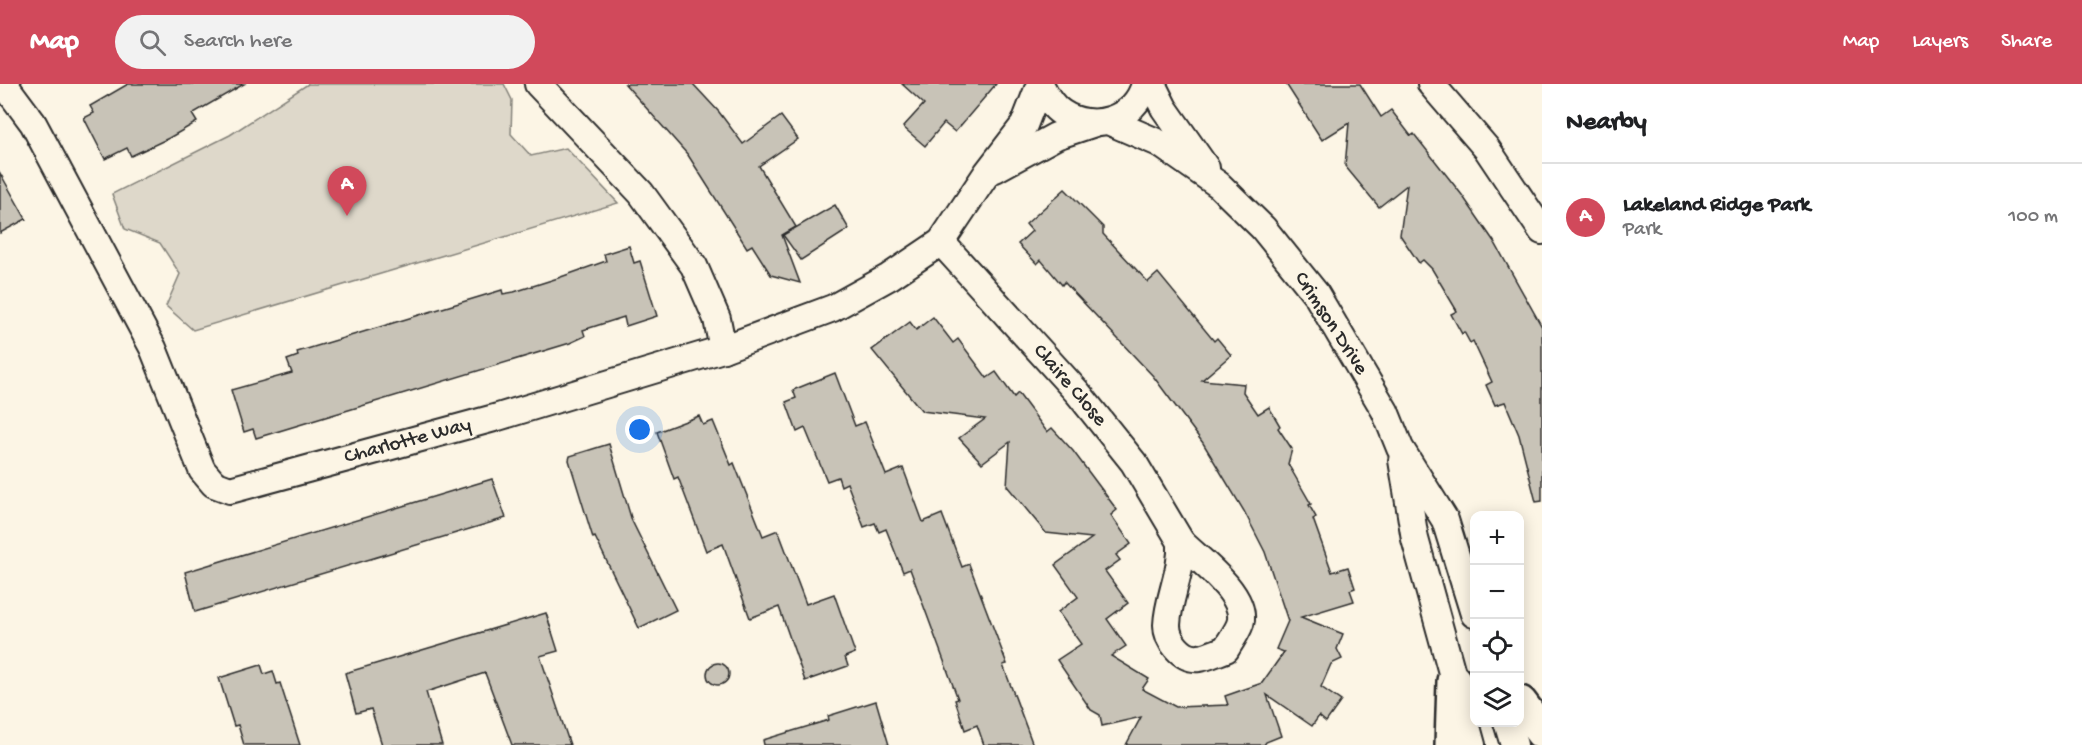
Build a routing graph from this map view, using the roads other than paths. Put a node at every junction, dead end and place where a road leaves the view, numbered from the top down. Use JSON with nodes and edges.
{"nodes":[{"id":1,"x":538,"y":84,"type":"edge"},
{"id":2,"x":1040,"y":84,"type":"edge"},
{"id":3,"x":1145,"y":84,"type":"edge"},
{"id":4,"x":1152,"y":84,"type":"edge"},
{"id":5,"x":1431,"y":84,"type":"edge"},
{"id":6,"x":4,"y":85,"type":"edge"},
{"id":7,"x":1102,"y":122,"type":"junction"},
{"id":8,"x":987,"y":173,"type":"junction"},
{"id":9,"x":1219,"y":185,"type":"junction"},
{"id":10,"x":1542,"y":231,"type":"edge"},
{"id":11,"x":941,"y":242,"type":"junction"},
{"id":12,"x":723,"y":349,"type":"junction"},
{"id":13,"x":1400,"y":448,"type":"junction"},
{"id":14,"x":1181,"y":542,"type":"dead end"},
{"id":15,"x":1470,"y":601,"type":"edge"},
{"id":16,"x":1454,"y":681,"type":"junction"},
{"id":17,"x":1524,"y":708,"type":"edge"},
{"id":18,"x":1508,"y":727,"type":"edge"},
{"id":19,"x":1542,"y":732,"type":"edge"},
{"id":20,"x":1452,"y":745,"type":"edge"},
{"id":21,"x":1472,"y":745,"type":"edge"},
{"id":22,"x":1514,"y":745,"type":"edge"}],
"edges":[{"from":1,"to":12,"type":"street"},
{"from":2,"to":7,"type":"street","name":"Crimson Drive"},
{"from":2,"to":8,"type":"street","name":"Charlotte Way"},
{"from":3,"to":7,"type":"street"},
{"from":4,"to":9,"type":"street","name":"Crimson Drive"},
{"from":5,"to":10,"type":"street"},
{"from":6,"to":12,"type":"street","name":"Charlotte Way"},
{"from":7,"to":8,"type":"street"},
{"from":7,"to":9,"type":"street","name":"Crimson Drive"},
{"from":8,"to":11,"type":"street","name":"Charlotte Way"},
{"from":9,"to":13,"type":"street","name":"Crimson Drive"},
{"from":11,"to":12,"type":"street","name":"Charlotte Way"},
{"from":11,"to":14,"type":"street","name":"Claire Close"},
{"from":13,"to":15,"type":"street","name":"Crimson Drive"},
{"from":13,"to":16,"type":"street","name":"Crimson Drive"},
{"from":16,"to":20,"type":"main road"},
{"from":16,"to":21,"type":"street","name":"Crimson Drive"},
{"from":17,"to":19,"type":"main road"},
{"from":18,"to":22,"type":"street"}]}
